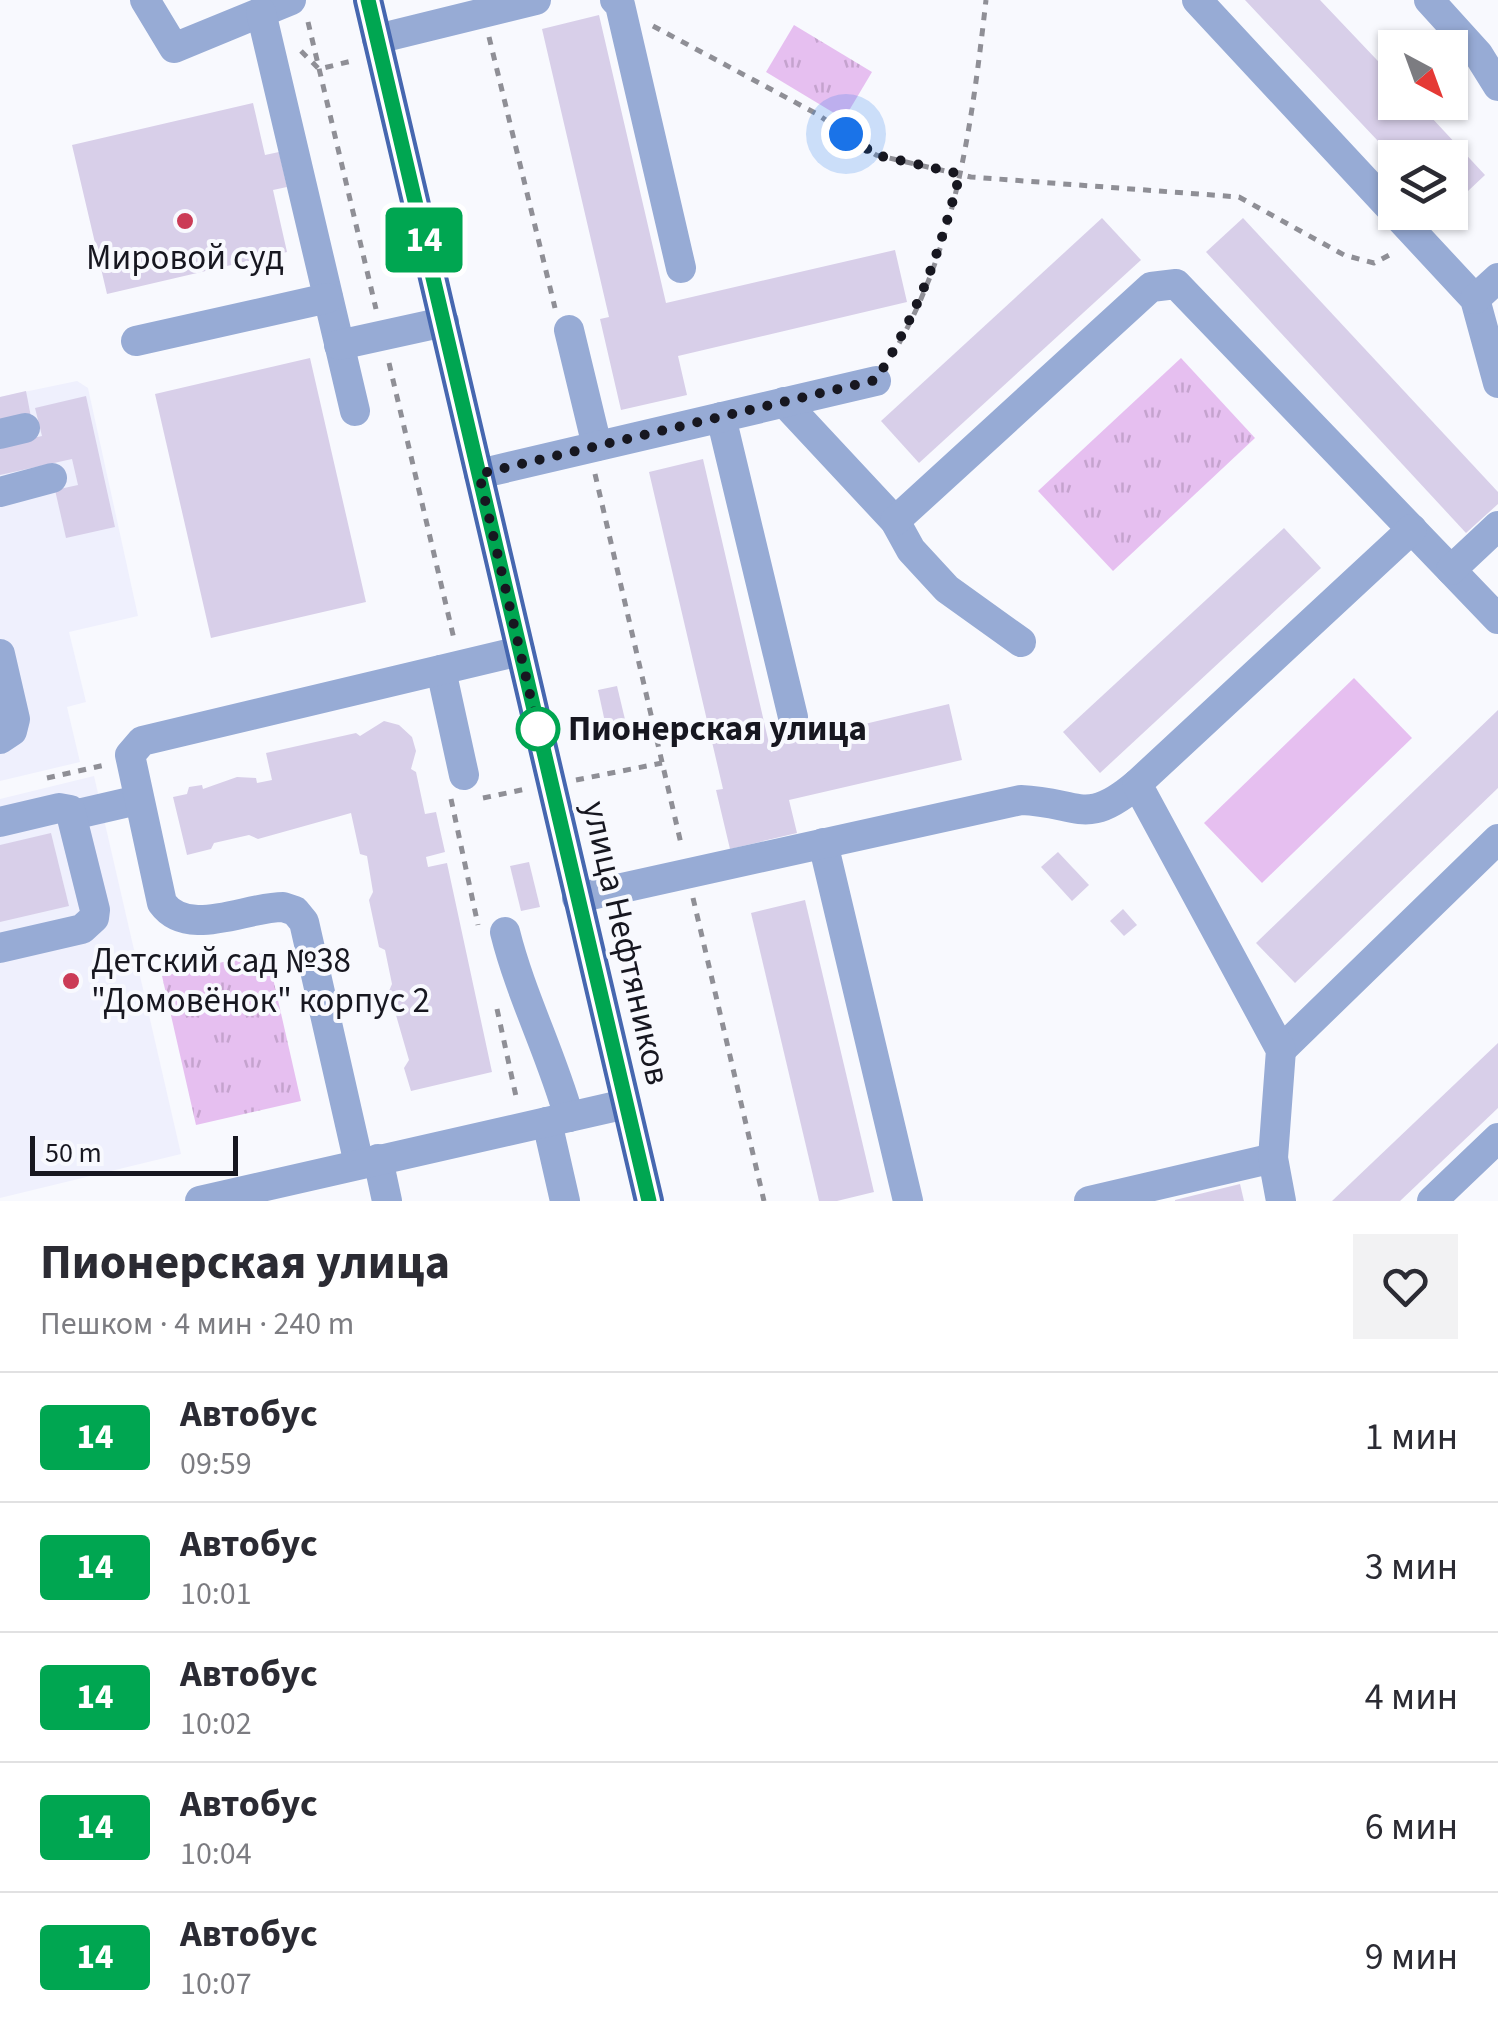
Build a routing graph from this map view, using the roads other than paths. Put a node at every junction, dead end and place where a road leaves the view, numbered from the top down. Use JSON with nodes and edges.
{"nodes":[{"id":1,"x":146,"y":0,"type":"edge"},
{"id":2,"x":368,"y":0,"type":"edge"},
{"id":3,"x":536,"y":0,"type":"edge"},
{"id":4,"x":1196,"y":0,"type":"edge"},
{"id":5,"x":1428,"y":0,"type":"edge"},
{"id":6,"x":618,"y":2,"type":"edge"},
{"id":7,"x":299,"y":9,"type":"edge"},
{"id":8,"x":261,"y":12,"type":"junction"},
{"id":9,"x":369,"y":49,"type":"junction"},
{"id":10,"x":1498,"y":86,"type":"edge"},
{"id":11,"x":681,"y":268,"type":"dead end"},
{"id":12,"x":1498,"y":278,"type":"edge"},
{"id":13,"x":328,"y":298,"type":"junction"},
{"id":14,"x":1476,"y":298,"type":"junction"},
{"id":15,"x":444,"y":322,"type":"junction"},
{"id":16,"x":563,"y":322,"type":"road end"},
{"id":17,"x":136,"y":341,"type":"dead end"},
{"id":18,"x":339,"y":344,"type":"junction"},
{"id":19,"x":876,"y":380,"type":"road end"},
{"id":20,"x":1498,"y":383,"type":"edge"},
{"id":21,"x":784,"y":402,"type":"junction"},
{"id":22,"x":354,"y":411,"type":"dead end"},
{"id":23,"x":721,"y":417,"type":"junction"},
{"id":24,"x":593,"y":447,"type":"junction"},
{"id":25,"x":479,"y":474,"type":"junction"},
{"id":26,"x":52,"y":478,"type":"dead end"},
{"id":27,"x":0,"y":492,"type":"edge"},
{"id":28,"x":895,"y":521,"type":"junction"},
{"id":29,"x":1498,"y":526,"type":"edge"},
{"id":30,"x":1412,"y":529,"type":"junction"},
{"id":31,"x":1451,"y":570,"type":"junction"},
{"id":32,"x":1498,"y":618,"type":"edge"},
{"id":33,"x":1021,"y":642,"type":"dead end"},
{"id":34,"x":520,"y":651,"type":"junction"},
{"id":35,"x":0,"y":654,"type":"edge"},
{"id":36,"x":444,"y":670,"type":"junction"},
{"id":37,"x":793,"y":718,"type":"dead end"},
{"id":38,"x":0,"y":739,"type":"edge"},
{"id":39,"x":456,"y":780,"type":"road end"},
{"id":40,"x":1136,"y":784,"type":"junction"},
{"id":41,"x":138,"y":800,"type":"junction"},
{"id":42,"x":72,"y":815,"type":"junction"},
{"id":43,"x":0,"y":822,"type":"edge"},
{"id":44,"x":1498,"y":839,"type":"edge"},
{"id":45,"x":823,"y":843,"type":"junction"},
{"id":46,"x":577,"y":898,"type":"junction"},
{"id":47,"x":493,"y":934,"type":"road end"},
{"id":48,"x":0,"y":948,"type":"edge"},
{"id":49,"x":1281,"y":1050,"type":"junction"},
{"id":50,"x":626,"y":1104,"type":"junction"},
{"id":51,"x":546,"y":1122,"type":"junction"},
{"id":52,"x":1498,"y":1138,"type":"edge"},
{"id":53,"x":1272,"y":1158,"type":"junction"},
{"id":54,"x":368,"y":1161,"type":"junction"},
{"id":55,"x":200,"y":1201,"type":"edge"},
{"id":56,"x":388,"y":1201,"type":"edge"},
{"id":57,"x":565,"y":1201,"type":"edge"},
{"id":58,"x":649,"y":1201,"type":"edge"},
{"id":59,"x":908,"y":1201,"type":"edge"},
{"id":60,"x":1089,"y":1201,"type":"edge"},
{"id":61,"x":1281,"y":1201,"type":"edge"},
{"id":62,"x":1432,"y":1201,"type":"edge"}],
"edges":[{"from":1,"to":8,"type":"lane"},
{"from":2,"to":9,"type":"main road","name":"улица Нефтяников"},
{"from":3,"to":9,"type":"lane"},
{"from":4,"to":14,"type":"lane"},
{"from":5,"to":10,"type":"lane"},
{"from":6,"to":11,"type":"lane"},
{"from":7,"to":8,"type":"lane"},
{"from":8,"to":13,"type":"lane"},
{"from":9,"to":15,"type":"main road","name":"улица Нефтяников"},
{"from":12,"to":14,"type":"lane"},
{"from":13,"to":17,"type":"lane"},
{"from":13,"to":18,"type":"lane"},
{"from":14,"to":20,"type":"lane"},
{"from":15,"to":18,"type":"lane"},
{"from":15,"to":25,"type":"main road","name":"улица Нефтяников"},
{"from":16,"to":24,"type":"lane"},
{"from":18,"to":22,"type":"lane"},
{"from":19,"to":21,"type":"lane"},
{"from":21,"to":23,"type":"lane"},
{"from":21,"to":28,"type":"lane"},
{"from":23,"to":24,"type":"lane"},
{"from":23,"to":37,"type":"lane"},
{"from":24,"to":25,"type":"lane"},
{"from":25,"to":34,"type":"main road","name":"улица Нефтяников"},
{"from":26,"to":27,"type":"lane"},
{"from":28,"to":30,"type":"lane"},
{"from":28,"to":33,"type":"lane"},
{"from":29,"to":31,"type":"lane"},
{"from":30,"to":31,"type":"lane"},
{"from":30,"to":40,"type":"lane"},
{"from":31,"to":32,"type":"lane"},
{"from":34,"to":36,"type":"lane"},
{"from":34,"to":46,"type":"main road","name":"улица Нефтяников"},
{"from":35,"to":38,"type":"lane"},
{"from":36,"to":39,"type":"lane"},
{"from":36,"to":41,"type":"lane"},
{"from":40,"to":45,"type":"lane"},
{"from":40,"to":49,"type":"lane"},
{"from":41,"to":42,"type":"lane"},
{"from":41,"to":54,"type":"lane"},
{"from":42,"to":43,"type":"lane"},
{"from":42,"to":48,"type":"lane"},
{"from":44,"to":49,"type":"lane"},
{"from":45,"to":46,"type":"lane"},
{"from":45,"to":59,"type":"lane"},
{"from":46,"to":50,"type":"main road","name":"улица Нефтяников"},
{"from":47,"to":51,"type":"lane"},
{"from":49,"to":53,"type":"lane"},
{"from":50,"to":51,"type":"lane"},
{"from":50,"to":58,"type":"main road","name":"улица Нефтяников"},
{"from":51,"to":54,"type":"lane"},
{"from":51,"to":57,"type":"lane"},
{"from":52,"to":62,"type":"lane"},
{"from":53,"to":60,"type":"lane"},
{"from":53,"to":61,"type":"lane"},
{"from":54,"to":55,"type":"lane"},
{"from":54,"to":56,"type":"lane"}]}
